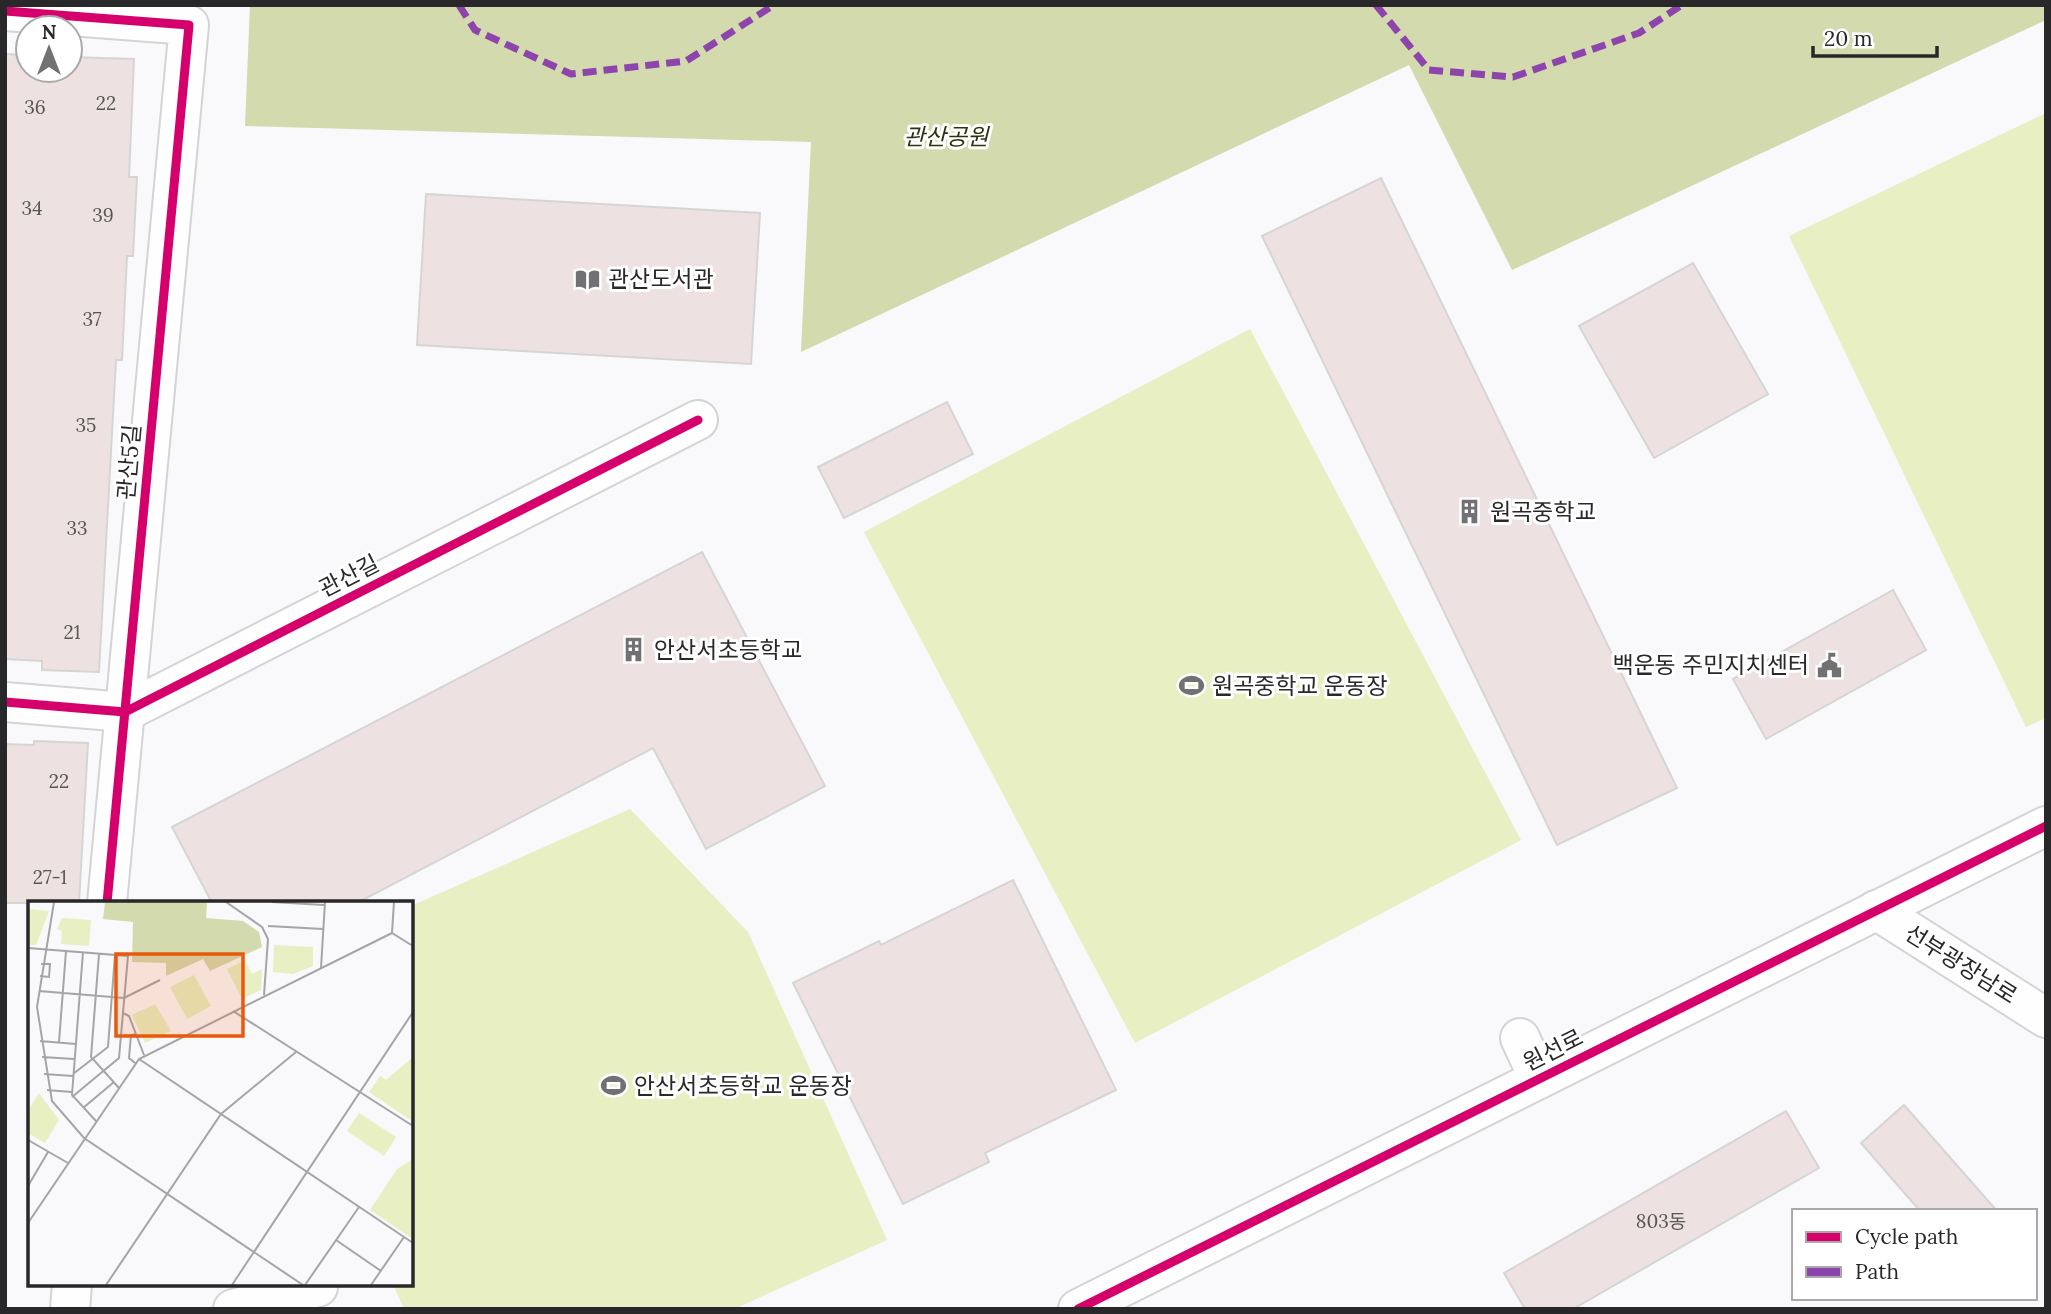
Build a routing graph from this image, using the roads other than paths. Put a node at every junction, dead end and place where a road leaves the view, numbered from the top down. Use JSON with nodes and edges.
{"nodes":[{"id":1,"x":5,"y":11,"type":"edge"},
{"id":2,"x":698,"y":420,"type":"dead end"},
{"id":3,"x":5,"y":702,"type":"edge"},
{"id":4,"x":125,"y":712,"type":"junction"},
{"id":5,"x":2046,"y":825,"type":"edge"},
{"id":6,"x":107,"y":901,"type":"edge"},
{"id":7,"x":1876,"y":910,"type":"junction"},
{"id":8,"x":2046,"y":1018,"type":"edge"},
{"id":9,"x":1520,"y":1038,"type":"dead end"},
{"id":10,"x":1539,"y":1079,"type":"junction"},
{"id":11,"x":72,"y":1286,"type":"edge"},
{"id":12,"x":320,"y":1293,"type":"edge"},
{"id":13,"x":70,"y":1309,"type":"edge"},
{"id":14,"x":233,"y":1309,"type":"edge"},
{"id":15,"x":1079,"y":1309,"type":"edge"}],
"edges":[{"from":1,"to":4,"type":"street","name":"관산5길"},
{"from":2,"to":4,"type":"street","name":"관산길"},
{"from":3,"to":4,"type":"street"},
{"from":4,"to":6,"type":"street","name":"관산5길"},
{"from":5,"to":7,"type":"street","name":"원선로"},
{"from":7,"to":8,"type":"street","name":"선부광장남로"},
{"from":7,"to":10,"type":"street","name":"원선로"},
{"from":9,"to":10,"type":"street"},
{"from":10,"to":15,"type":"street","name":"원선로"},
{"from":11,"to":13,"type":"street"},
{"from":12,"to":14,"type":"street"}]}
